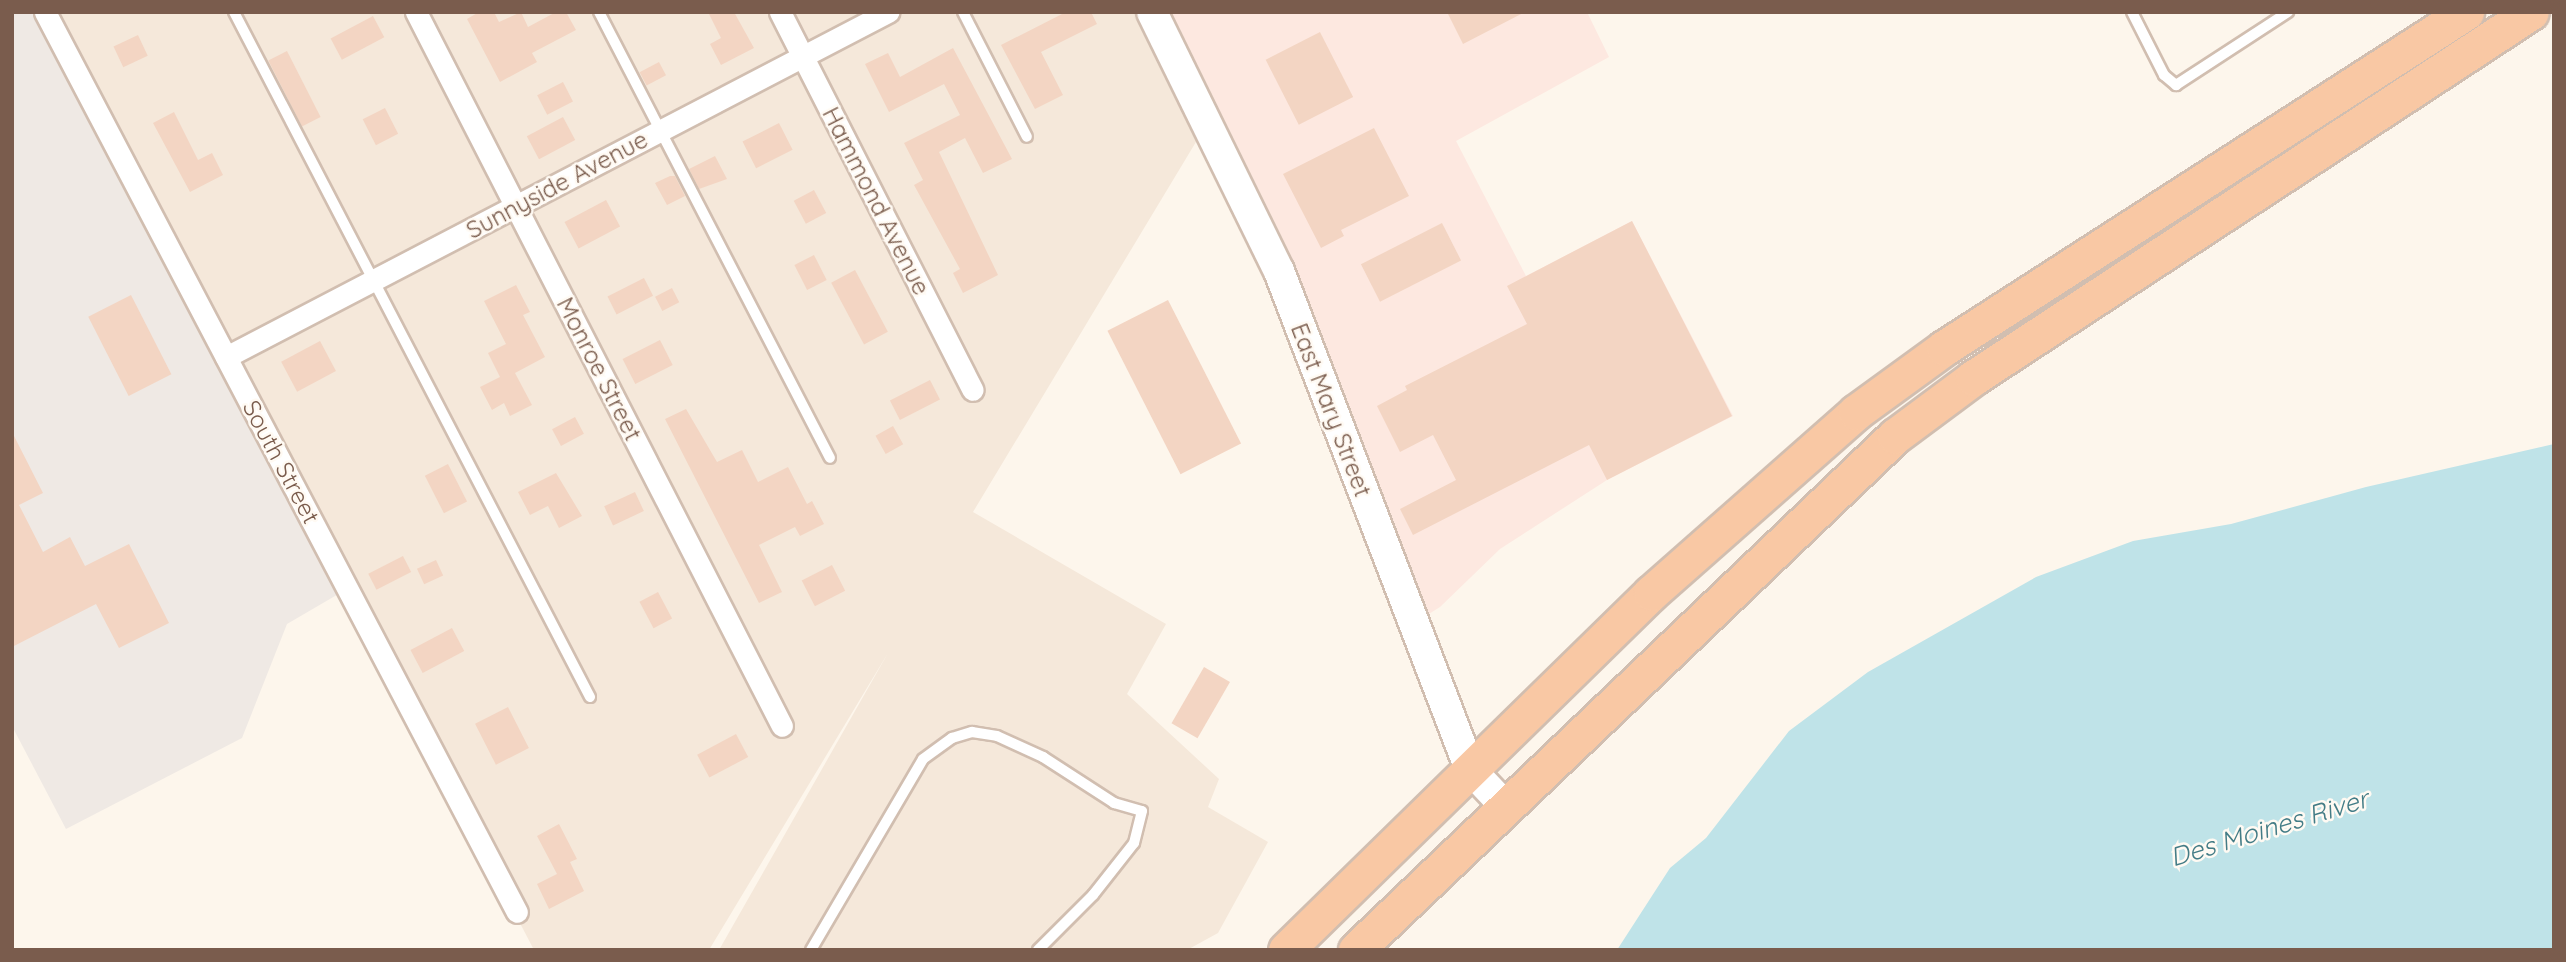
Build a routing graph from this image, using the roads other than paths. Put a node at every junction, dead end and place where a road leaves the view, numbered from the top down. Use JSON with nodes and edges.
{"nodes":[{"id":1,"x":45,"y":12,"type":"edge"},
{"id":2,"x":234,"y":12,"type":"edge"},
{"id":3,"x":416,"y":12,"type":"edge"},
{"id":4,"x":599,"y":12,"type":"edge"},
{"id":5,"x":780,"y":12,"type":"edge"},
{"id":6,"x":888,"y":12,"type":"edge"},
{"id":7,"x":963,"y":12,"type":"edge"},
{"id":8,"x":1152,"y":12,"type":"edge"},
{"id":9,"x":2132,"y":12,"type":"edge"},
{"id":10,"x":2288,"y":12,"type":"edge"},
{"id":11,"x":2466,"y":12,"type":"edge"},
{"id":12,"x":2531,"y":12,"type":"edge"},
{"id":13,"x":803,"y":56,"type":"junction"},
{"id":14,"x":660,"y":131,"type":"junction"},
{"id":15,"x":1027,"y":137,"type":"dead end"},
{"id":16,"x":515,"y":206,"type":"junction"},
{"id":17,"x":373,"y":280,"type":"junction"},
{"id":18,"x":226,"y":357,"type":"junction"},
{"id":19,"x":973,"y":390,"type":"dead end"},
{"id":20,"x":830,"y":458,"type":"dead end"},
{"id":21,"x":590,"y":697,"type":"dead end"},
{"id":22,"x":782,"y":726,"type":"dead end"},
{"id":23,"x":1470,"y":769,"type":"junction"},
{"id":24,"x":1505,"y":806,"type":"junction"},
{"id":25,"x":517,"y":912,"type":"dead end"},
{"id":26,"x":811,"y":950,"type":"edge"},
{"id":27,"x":1038,"y":950,"type":"edge"},
{"id":28,"x":1286,"y":950,"type":"edge"},
{"id":29,"x":1356,"y":950,"type":"edge"}],
"edges":[{"from":1,"to":18,"type":"street","name":"South Street"},
{"from":2,"to":17,"type":"lane"},
{"from":3,"to":16,"type":"street","name":"Monroe Street"},
{"from":4,"to":14,"type":"lane"},
{"from":5,"to":13,"type":"street","name":"Hammond Avenue"},
{"from":6,"to":13,"type":"street","name":"Sunnyside Avenue"},
{"from":7,"to":15,"type":"lane"},
{"from":8,"to":23,"type":"main road","name":"East Mary Street"},
{"from":9,"to":10,"type":"lane"},
{"from":11,"to":23,"type":"highway"},
{"from":12,"to":24,"type":"highway"},
{"from":13,"to":14,"type":"street","name":"Sunnyside Avenue"},
{"from":13,"to":19,"type":"street","name":"Hammond Avenue"},
{"from":14,"to":16,"type":"street","name":"Sunnyside Avenue"},
{"from":14,"to":20,"type":"lane"},
{"from":16,"to":17,"type":"street","name":"Sunnyside Avenue"},
{"from":16,"to":22,"type":"street","name":"Monroe Street"},
{"from":17,"to":18,"type":"street","name":"Sunnyside Avenue"},
{"from":17,"to":21,"type":"lane"},
{"from":18,"to":25,"type":"street","name":"South Street"},
{"from":23,"to":24,"type":"main road","name":"East Mary Street"},
{"from":23,"to":28,"type":"highway"},
{"from":24,"to":29,"type":"highway"},
{"from":26,"to":27,"type":"lane"}]}
